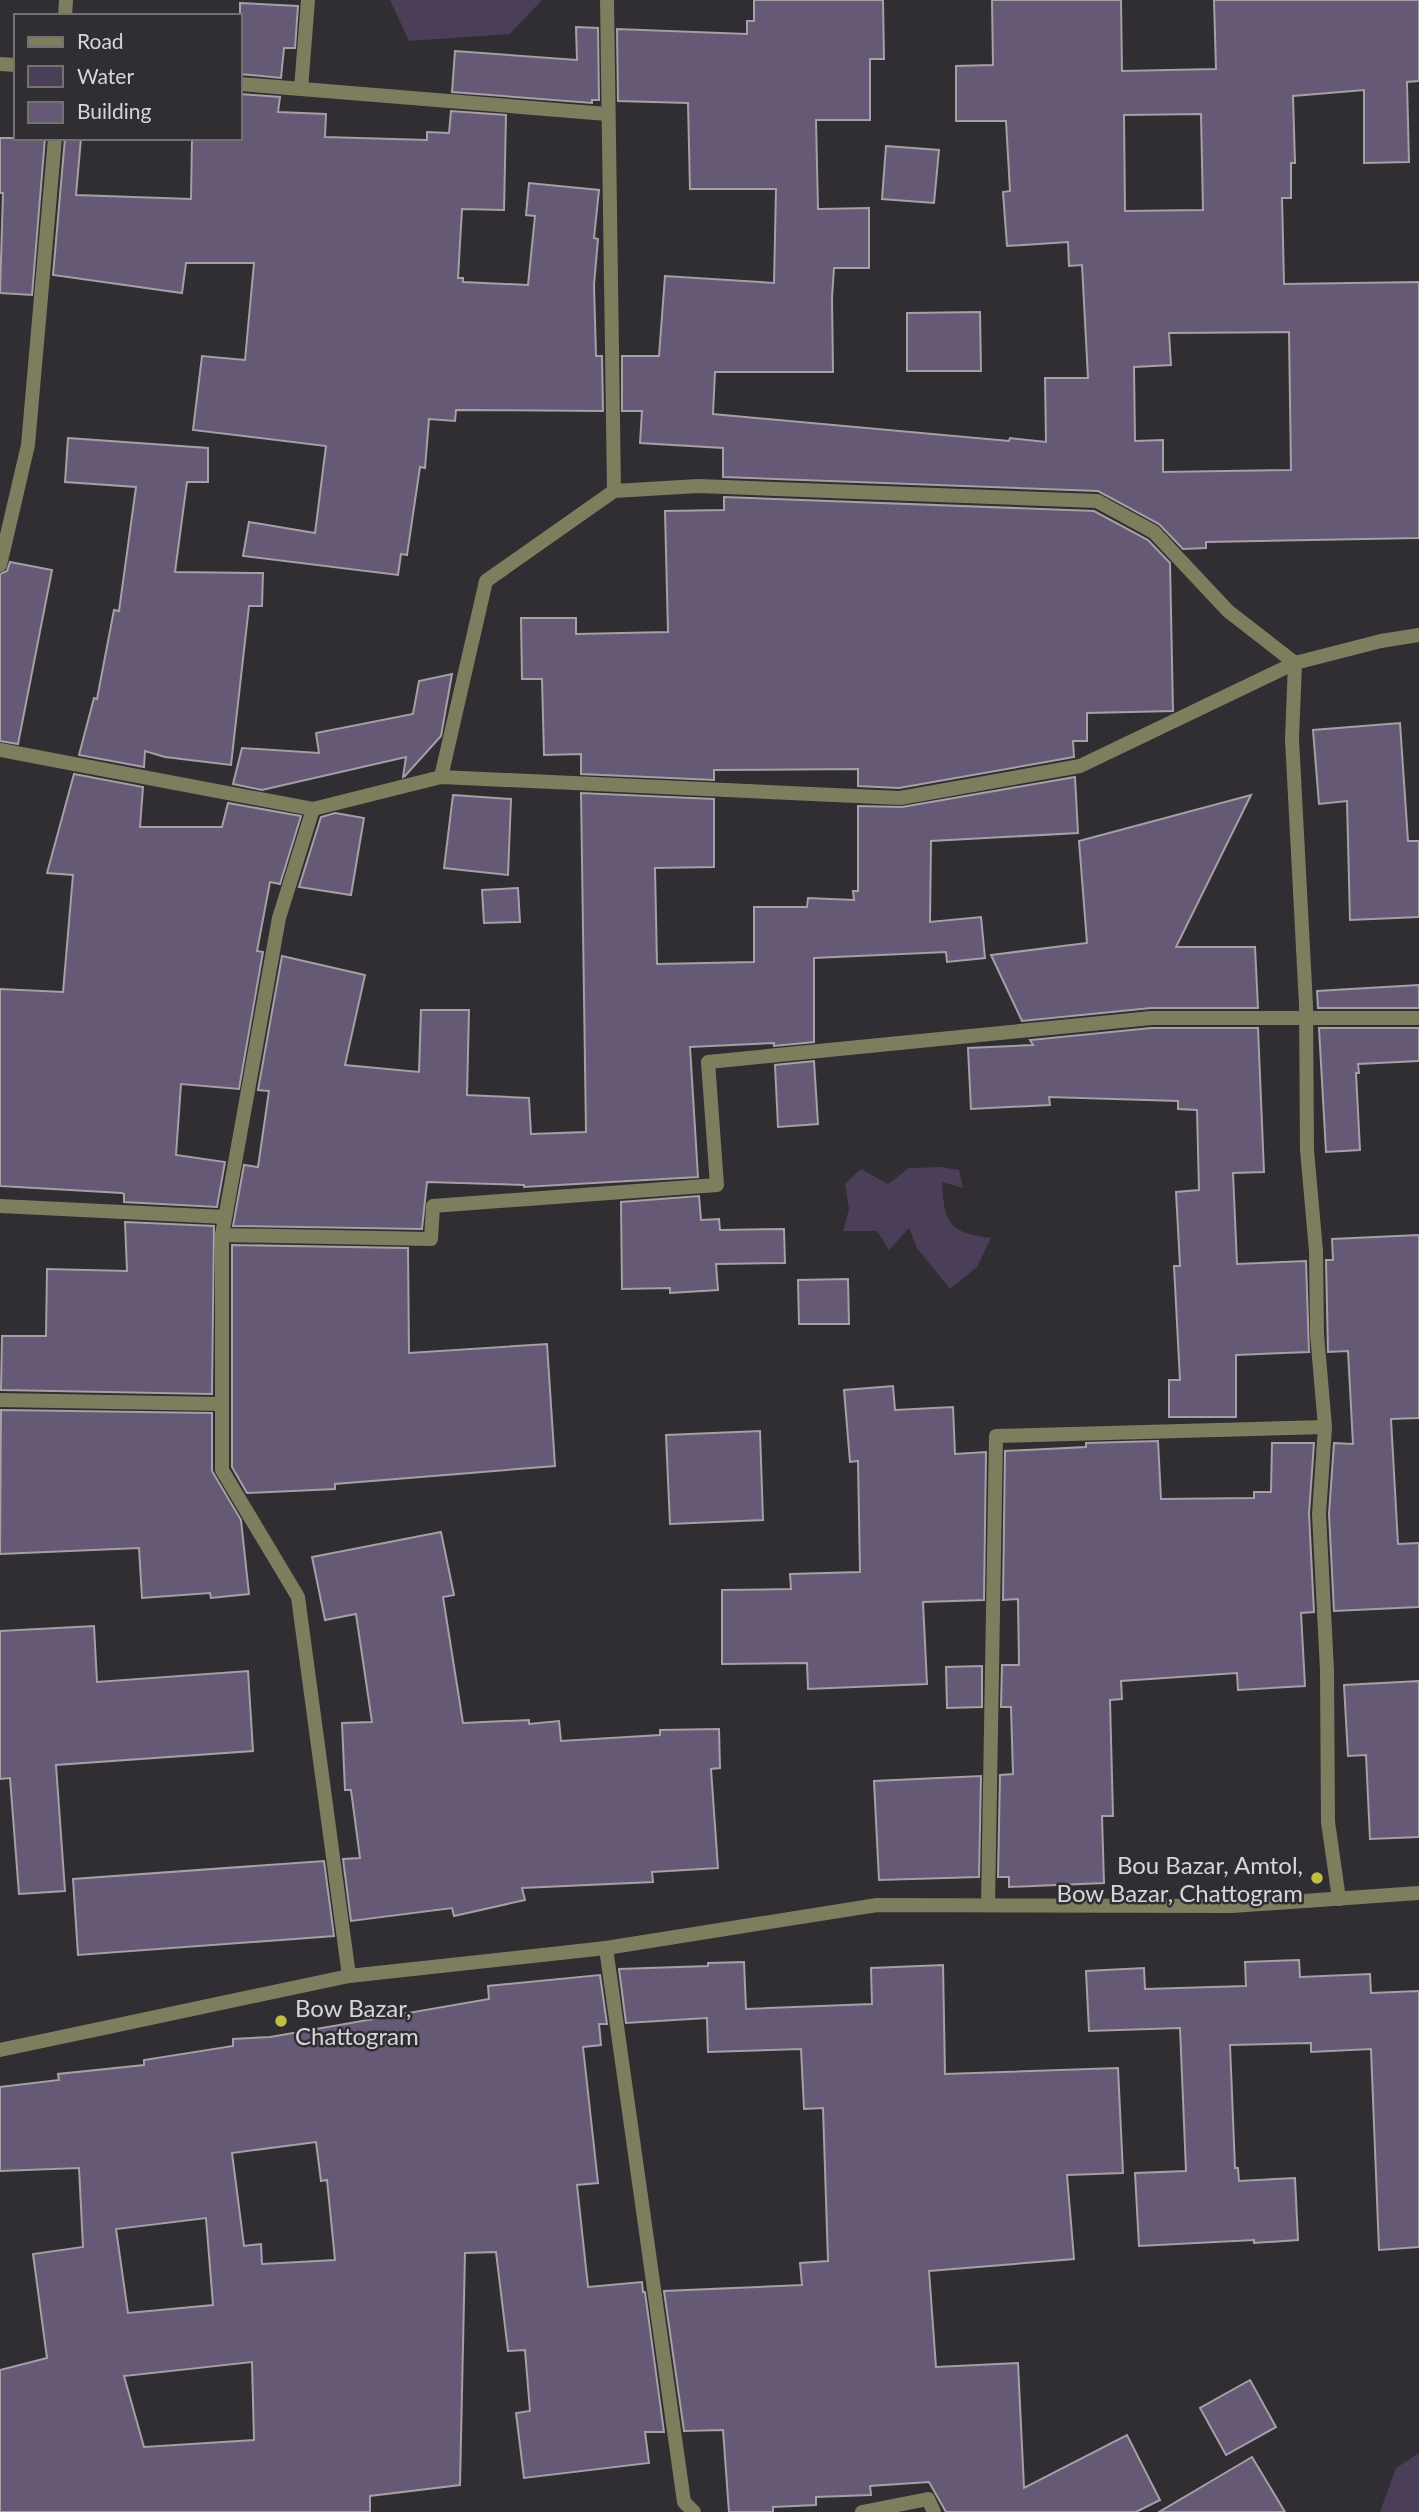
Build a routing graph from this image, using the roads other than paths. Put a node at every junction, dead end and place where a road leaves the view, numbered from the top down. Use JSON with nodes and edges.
{"nodes":[{"id":1,"x":308,"y":0,"type":"edge"},
{"id":2,"x":607,"y":0,"type":"edge"},
{"id":3,"x":242,"y":84,"type":"edge"},
{"id":4,"x":302,"y":89,"type":"junction"},
{"id":5,"x":607,"y":114,"type":"junction"},
{"id":6,"x":55,"y":140,"type":"edge"},
{"id":7,"x":614,"y":491,"type":"junction"},
{"id":8,"x":0,"y":565,"type":"edge"},
{"id":9,"x":1419,"y":635,"type":"edge"},
{"id":10,"x":1296,"y":663,"type":"junction"},
{"id":11,"x":0,"y":751,"type":"edge"},
{"id":12,"x":441,"y":777,"type":"junction"},
{"id":13,"x":313,"y":809,"type":"junction"},
{"id":14,"x":1419,"y":1018,"type":"edge"},
{"id":15,"x":1306,"y":1019,"type":"junction"},
{"id":16,"x":0,"y":1206,"type":"edge"},
{"id":17,"x":225,"y":1217,"type":"junction"},
{"id":18,"x":222,"y":1235,"type":"junction"},
{"id":19,"x":0,"y":1400,"type":"edge"},
{"id":20,"x":222,"y":1404,"type":"junction"},
{"id":21,"x":1325,"y":1427,"type":"junction"},
{"id":22,"x":1419,"y":1893,"type":"edge"},
{"id":23,"x":1339,"y":1899,"type":"junction"},
{"id":24,"x":988,"y":1905,"type":"junction"},
{"id":25,"x":606,"y":1948,"type":"junction"},
{"id":26,"x":349,"y":1976,"type":"junction"},
{"id":27,"x":0,"y":2050,"type":"edge"},
{"id":28,"x":694,"y":2512,"type":"edge"},
{"id":29,"x":862,"y":2512,"type":"edge"},
{"id":30,"x":934,"y":2512,"type":"edge"}],
"edges":[{"from":1,"to":4,"type":"street"},
{"from":2,"to":5,"type":"street"},
{"from":3,"to":4,"type":"street"},
{"from":4,"to":5,"type":"street"},
{"from":5,"to":7,"type":"street"},
{"from":6,"to":8,"type":"street"},
{"from":7,"to":10,"type":"street"},
{"from":7,"to":12,"type":"street"},
{"from":9,"to":10,"type":"street"},
{"from":10,"to":12,"type":"street"},
{"from":10,"to":15,"type":"street"},
{"from":11,"to":13,"type":"street"},
{"from":12,"to":13,"type":"street"},
{"from":13,"to":17,"type":"street"},
{"from":14,"to":15,"type":"street"},
{"from":15,"to":18,"type":"street"},
{"from":15,"to":21,"type":"street"},
{"from":16,"to":17,"type":"street"},
{"from":17,"to":18,"type":"street"},
{"from":18,"to":20,"type":"street"},
{"from":19,"to":20,"type":"street"},
{"from":20,"to":26,"type":"street"},
{"from":21,"to":23,"type":"street"},
{"from":21,"to":24,"type":"street"},
{"from":22,"to":23,"type":"street"},
{"from":23,"to":24,"type":"street"},
{"from":24,"to":25,"type":"street"},
{"from":25,"to":26,"type":"street"},
{"from":25,"to":28,"type":"street"},
{"from":26,"to":27,"type":"street"},
{"from":29,"to":30,"type":"street"}]}
